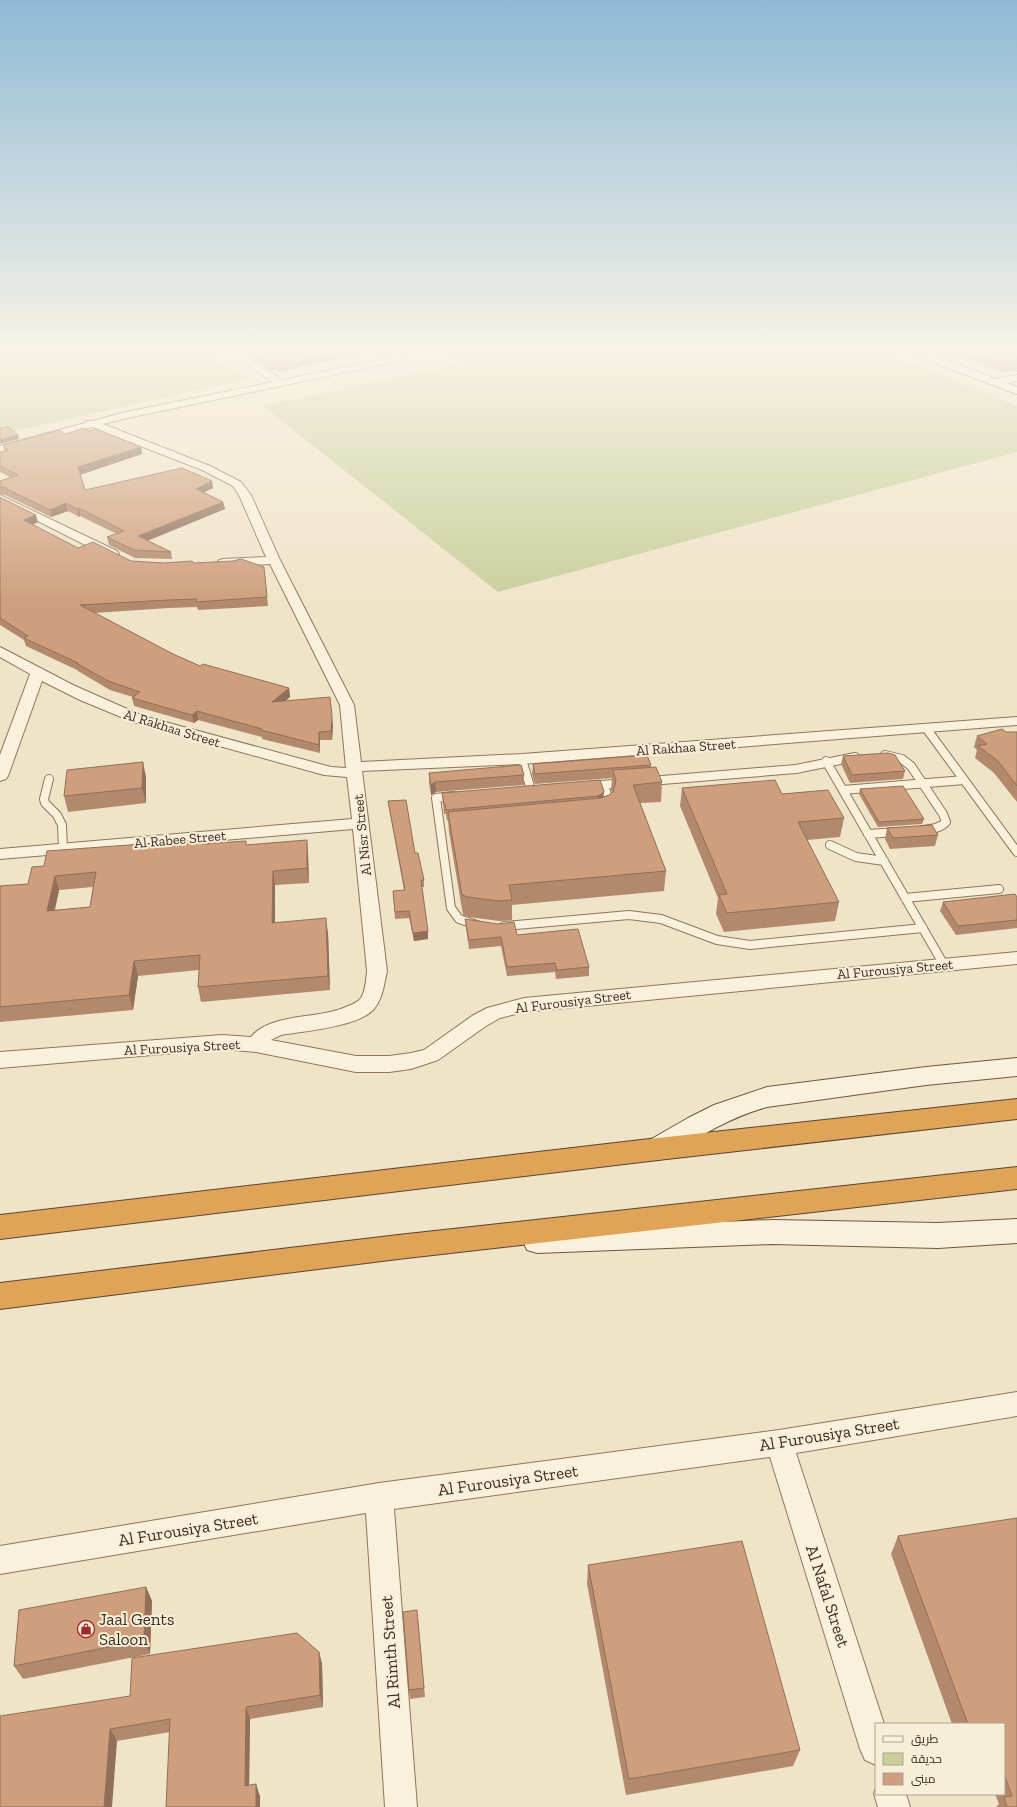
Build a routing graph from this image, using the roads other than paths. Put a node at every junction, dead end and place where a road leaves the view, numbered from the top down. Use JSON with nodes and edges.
{"nodes":[{"id":1,"x":44,"y":436,"type":"edge"},
{"id":2,"x":124,"y":436,"type":"edge"},
{"id":3,"x":0,"y":449,"type":"edge"},
{"id":4,"x":0,"y":498,"type":"edge"},
{"id":5,"x":126,"y":560,"type":"edge"},
{"id":6,"x":274,"y":560,"type":"junction"},
{"id":7,"x":212,"y":563,"type":"edge"},
{"id":8,"x":0,"y":651,"type":"edge"},
{"id":9,"x":37,"y":674,"type":"junction"},
{"id":10,"x":1017,"y":721,"type":"edge"},
{"id":11,"x":926,"y":728,"type":"junction"},
{"id":12,"x":522,"y":759,"type":"junction"},
{"id":13,"x":826,"y":761,"type":"junction"},
{"id":14,"x":354,"y":770,"type":"junction"},
{"id":15,"x":0,"y":776,"type":"edge"},
{"id":16,"x":49,"y":779,"type":"dead end"},
{"id":17,"x":964,"y":780,"type":"junction"},
{"id":18,"x":922,"y":783,"type":"junction"},
{"id":19,"x":604,"y":785,"type":"junction"},
{"id":20,"x":582,"y":786,"type":"edge"},
{"id":21,"x":531,"y":790,"type":"edge"},
{"id":22,"x":843,"y":790,"type":"junction"},
{"id":23,"x":460,"y":796,"type":"edge"},
{"id":24,"x":599,"y":812,"type":"edge"},
{"id":25,"x":360,"y":823,"type":"junction"},
{"id":26,"x":868,"y":834,"type":"junction"},
{"id":27,"x":830,"y":845,"type":"dead end"},
{"id":28,"x":62,"y":849,"type":"junction"},
{"id":29,"x":1017,"y":852,"type":"edge"},
{"id":30,"x":0,"y":854,"type":"edge"},
{"id":31,"x":884,"y":860,"type":"junction"},
{"id":32,"x":999,"y":889,"type":"dead end"},
{"id":33,"x":906,"y":898,"type":"junction"},
{"id":34,"x":923,"y":928,"type":"junction"},
{"id":35,"x":1017,"y":958,"type":"edge"},
{"id":36,"x":944,"y":965,"type":"junction"},
{"id":37,"x":256,"y":1045,"type":"junction"},
{"id":38,"x":0,"y":1060,"type":"edge"},
{"id":39,"x":1017,"y":1067,"type":"edge"},
{"id":40,"x":1017,"y":1109,"type":"edge"},
{"id":41,"x":658,"y":1149,"type":"junction"},
{"id":42,"x":1017,"y":1178,"type":"edge"},
{"id":43,"x":0,"y":1227,"type":"edge"},
{"id":44,"x":1013,"y":1233,"type":"edge"},
{"id":45,"x":398,"y":1247,"type":"junction"},
{"id":46,"x":0,"y":1296,"type":"edge"},
{"id":47,"x":1017,"y":1404,"type":"edge"},
{"id":48,"x":779,"y":1443,"type":"junction"},
{"id":49,"x":379,"y":1497,"type":"junction"},
{"id":50,"x":0,"y":1560,"type":"edge"},
{"id":51,"x":875,"y":1746,"type":"edge"},
{"id":52,"x":890,"y":1795,"type":"edge"},
{"id":53,"x":401,"y":1807,"type":"edge"},
{"id":54,"x":894,"y":1807,"type":"edge"}],
"edges":[{"from":1,"to":3,"type":"street"},
{"from":2,"to":6,"type":"street","name":"Al Nisr Street"},
{"from":4,"to":5,"type":"street"},
{"from":6,"to":7,"type":"street"},
{"from":6,"to":14,"type":"street","name":"Al Nisr Street"},
{"from":8,"to":9,"type":"street","name":"Al Rakhaa Street"},
{"from":9,"to":14,"type":"street","name":"Al Rakhaa Street"},
{"from":9,"to":15,"type":"street"},
{"from":10,"to":11,"type":"street","name":"Al Rakhaa Street"},
{"from":11,"to":12,"type":"street","name":"Al Rakhaa Street"},
{"from":11,"to":17,"type":"lane"},
{"from":12,"to":14,"type":"street","name":"Al Rakhaa Street"},
{"from":12,"to":21,"type":"lane"},
{"from":13,"to":18,"type":"lane"},
{"from":13,"to":19,"type":"lane"},
{"from":13,"to":22,"type":"lane"},
{"from":14,"to":25,"type":"street","name":"Al Nisr Street"},
{"from":16,"to":28,"type":"lane"},
{"from":17,"to":18,"type":"lane"},
{"from":17,"to":29,"type":"lane"},
{"from":18,"to":22,"type":"lane"},
{"from":18,"to":26,"type":"lane"},
{"from":19,"to":20,"type":"lane"},
{"from":19,"to":24,"type":"lane"},
{"from":22,"to":26,"type":"lane"},
{"from":23,"to":34,"type":"lane"},
{"from":25,"to":28,"type":"street","name":"Al Rabee Street"},
{"from":25,"to":37,"type":"street","name":"Al Nisr Street"},
{"from":26,"to":31,"type":"lane"},
{"from":27,"to":31,"type":"lane"},
{"from":28,"to":30,"type":"street","name":"Al Rabee Street"},
{"from":31,"to":33,"type":"lane"},
{"from":32,"to":33,"type":"lane"},
{"from":33,"to":34,"type":"lane"},
{"from":34,"to":36,"type":"lane"},
{"from":35,"to":36,"type":"street","name":"Al Furousiya Street"},
{"from":36,"to":37,"type":"street","name":"Al Furousiya Street"},
{"from":37,"to":38,"type":"street","name":"Al Furousiya Street"},
{"from":39,"to":41,"type":"street"},
{"from":40,"to":41,"type":"highway"},
{"from":41,"to":43,"type":"highway"},
{"from":42,"to":45,"type":"highway"},
{"from":44,"to":45,"type":"street"},
{"from":45,"to":46,"type":"highway"},
{"from":47,"to":48,"type":"street","name":"Al Furousiya Street"},
{"from":48,"to":49,"type":"street","name":"Al Furousiya Street"},
{"from":48,"to":51,"type":"street","name":"Al Nafal Street"},
{"from":49,"to":50,"type":"street","name":"Al Furousiya Street"},
{"from":49,"to":53,"type":"street","name":"Al Rimth Street"},
{"from":52,"to":54,"type":"street"}]}
